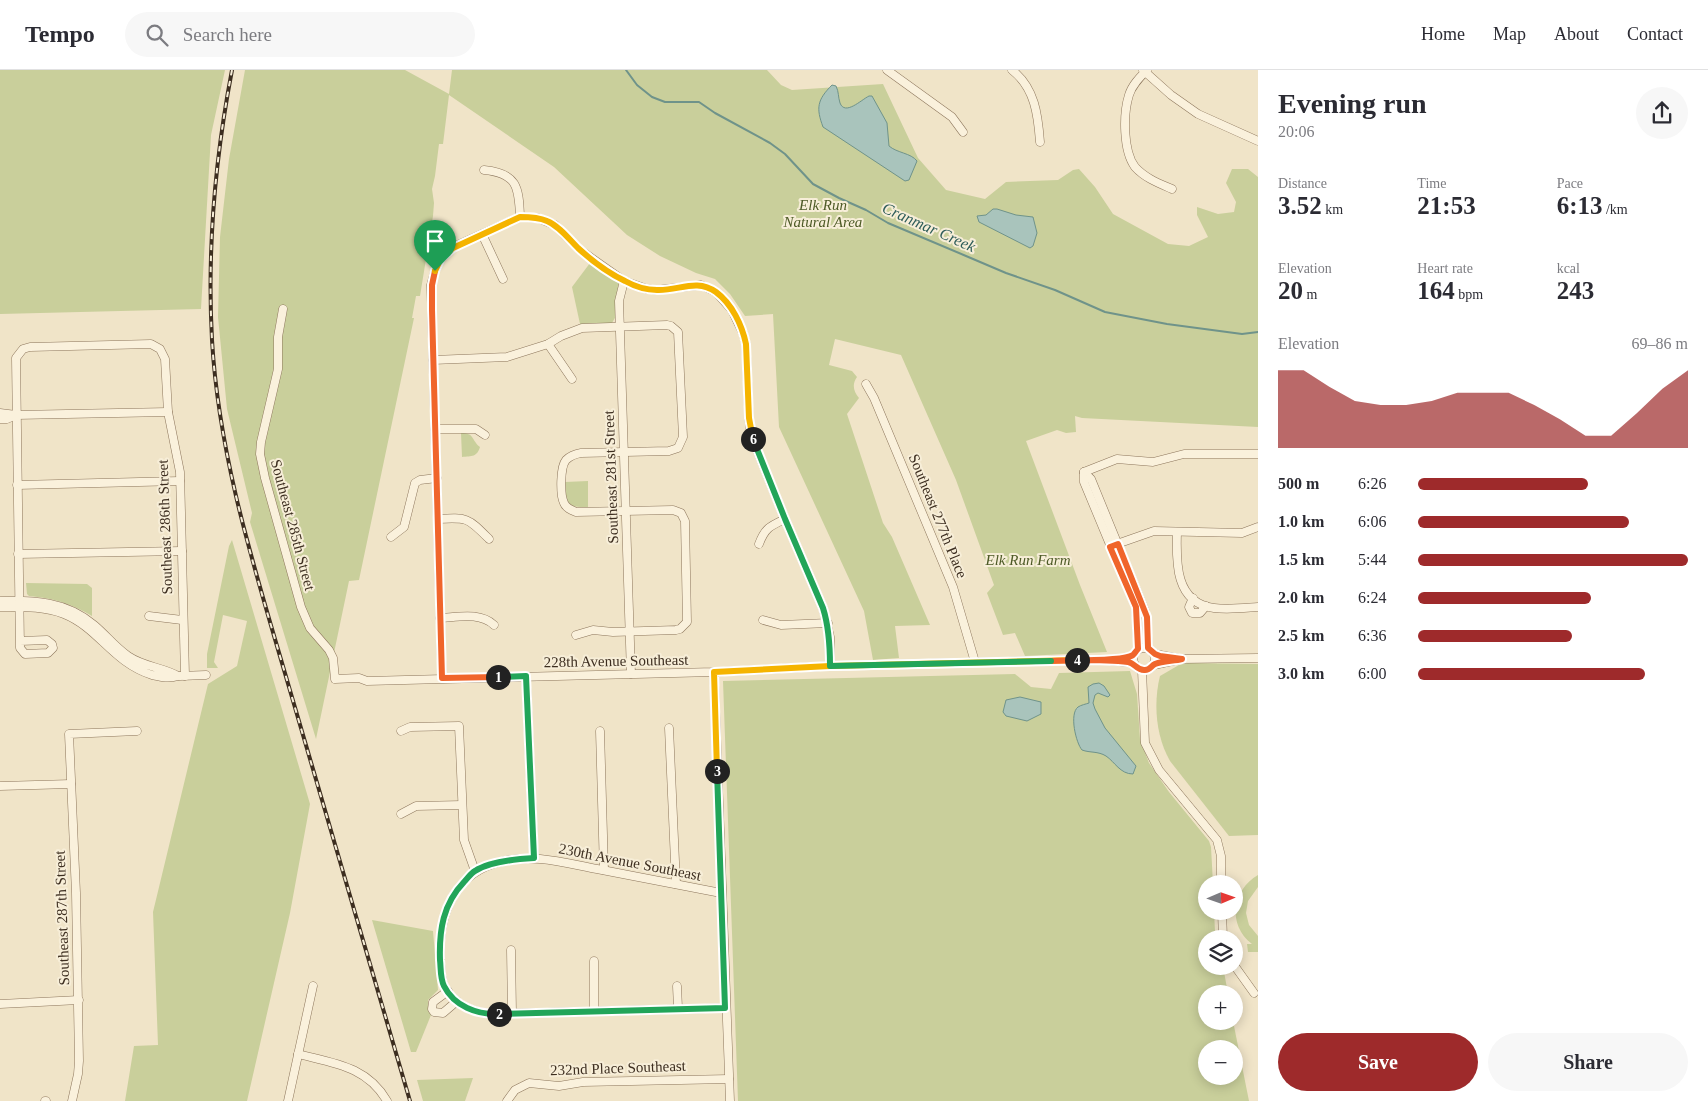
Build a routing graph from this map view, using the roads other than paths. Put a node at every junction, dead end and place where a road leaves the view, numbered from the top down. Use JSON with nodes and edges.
{"nodes":[{"id":1,"x":887,"y":70,"type":"edge"},
{"id":2,"x":1012,"y":70,"type":"edge"},
{"id":3,"x":1145,"y":71,"type":"edge"},
{"id":4,"x":963,"y":132,"type":"dead end"},
{"id":5,"x":1257,"y":138,"type":"edge"},
{"id":6,"x":1040,"y":142,"type":"dead end"},
{"id":7,"x":484,"y":170,"type":"dead end"},
{"id":8,"x":1172,"y":189,"type":"dead end"},
{"id":9,"x":520,"y":217,"type":"junction"},
{"id":10,"x":482,"y":234,"type":"junction"},
{"id":11,"x":504,"y":279,"type":"dead end"},
{"id":12,"x":624,"y":281,"type":"junction"},
{"id":13,"x":283,"y":309,"type":"dead end"},
{"id":14,"x":620,"y":326,"type":"junction"},
{"id":15,"x":548,"y":344,"type":"junction"},
{"id":16,"x":433,"y":360,"type":"junction"},
{"id":17,"x":572,"y":379,"type":"dead end"},
{"id":18,"x":866,"y":384,"type":"dead end"},
{"id":19,"x":0,"y":412,"type":"edge"},
{"id":20,"x":168,"y":412,"type":"junction"},
{"id":21,"x":16,"y":415,"type":"junction"},
{"id":22,"x":0,"y":419,"type":"edge"},
{"id":23,"x":435,"y":429,"type":"junction"},
{"id":24,"x":485,"y":435,"type":"dead end"},
{"id":25,"x":624,"y":453,"type":"junction"},
{"id":26,"x":1258,"y":454,"type":"edge"},
{"id":27,"x":437,"y":478,"type":"junction"},
{"id":28,"x":180,"y":481,"type":"junction"},
{"id":29,"x":17,"y":485,"type":"junction"},
{"id":30,"x":626,"y":511,"type":"junction"},
{"id":31,"x":438,"y":519,"type":"junction"},
{"id":32,"x":785,"y":519,"type":"junction"},
{"id":33,"x":1258,"y":527,"type":"edge"},
{"id":34,"x":1177,"y":532,"type":"junction"},
{"id":35,"x":391,"y":537,"type":"dead end"},
{"id":36,"x":489,"y":540,"type":"dead end"},
{"id":37,"x":759,"y":544,"type":"dead end"},
{"id":38,"x":1114,"y":545,"type":"junction"},
{"id":39,"x":182,"y":551,"type":"junction"},
{"id":40,"x":18,"y":554,"type":"junction"},
{"id":41,"x":1193,"y":598,"type":"junction"},
{"id":42,"x":0,"y":601,"type":"edge"},
{"id":43,"x":19,"y":604,"type":"junction"},
{"id":44,"x":1206,"y":606,"type":"junction"},
{"id":45,"x":0,"y":607,"type":"edge"},
{"id":46,"x":1258,"y":607,"type":"edge"},
{"id":47,"x":149,"y":616,"type":"dead end"},
{"id":48,"x":440,"y":618,"type":"junction"},
{"id":49,"x":182,"y":620,"type":"junction"},
{"id":50,"x":763,"y":620,"type":"dead end"},
{"id":51,"x":828,"y":623,"type":"junction"},
{"id":52,"x":494,"y":625,"type":"dead end"},
{"id":53,"x":630,"y":632,"type":"junction"},
{"id":54,"x":576,"y":634,"type":"dead end"},
{"id":55,"x":20,"y":641,"type":"dead end"},
{"id":56,"x":1148,"y":648,"type":"junction"},
{"id":57,"x":1136,"y":652,"type":"junction"},
{"id":58,"x":1155,"y":654,"type":"junction"},
{"id":59,"x":1258,"y":658,"type":"edge"},
{"id":60,"x":1182,"y":659,"type":"junction"},
{"id":61,"x":1105,"y":660,"type":"junction"},
{"id":62,"x":975,"y":662,"type":"junction"},
{"id":63,"x":1134,"y":663,"type":"junction"},
{"id":64,"x":830,"y":666,"type":"junction"},
{"id":65,"x":1148,"y":668,"type":"junction"},
{"id":66,"x":714,"y":672,"type":"junction"},
{"id":67,"x":631,"y":674,"type":"junction"},
{"id":68,"x":206,"y":675,"type":"dead end"},
{"id":69,"x":181,"y":676,"type":"junction"},
{"id":70,"x":526,"y":676,"type":"junction"},
{"id":71,"x":442,"y":678,"type":"junction"},
{"id":72,"x":367,"y":681,"type":"joint"},
{"id":73,"x":669,"y":728,"type":"dead end"},
{"id":74,"x":137,"y":731,"type":"dead end"},
{"id":75,"x":600,"y":731,"type":"dead end"},
{"id":76,"x":401,"y":732,"type":"dead end"},
{"id":77,"x":71,"y":784,"type":"junction"},
{"id":78,"x":0,"y":786,"type":"edge"},
{"id":79,"x":462,"y":805,"type":"junction"},
{"id":80,"x":401,"y":814,"type":"dead end"},
{"id":81,"x":534,"y":858,"type":"junction"},
{"id":82,"x":475,"y":870,"type":"junction"},
{"id":83,"x":604,"y":870,"type":"junction"},
{"id":84,"x":1221,"y":875,"type":"edge"},
{"id":85,"x":676,"y":884,"type":"junction"},
{"id":86,"x":721,"y":893,"type":"junction"},
{"id":87,"x":511,"y":950,"type":"dead end"},
{"id":88,"x":594,"y":961,"type":"dead end"},
{"id":89,"x":1241,"y":975,"type":"edge"},
{"id":90,"x":313,"y":986,"type":"dead end"},
{"id":91,"x":677,"y":986,"type":"dead end"},
{"id":92,"x":448,"y":991,"type":"junction"},
{"id":93,"x":1254,"y":993,"type":"dead end"},
{"id":94,"x":79,"y":1000,"type":"junction"},
{"id":95,"x":457,"y":1001,"type":"junction"},
{"id":96,"x":0,"y":1004,"type":"edge"},
{"id":97,"x":678,"y":1008,"type":"junction"},
{"id":98,"x":725,"y":1008,"type":"junction"},
{"id":99,"x":594,"y":1011,"type":"junction"},
{"id":100,"x":512,"y":1013,"type":"junction"},
{"id":101,"x":298,"y":1054,"type":"junction"},
{"id":102,"x":729,"y":1079,"type":"junction"},
{"id":103,"x":509,"y":1098,"type":"edge"},
{"id":104,"x":72,"y":1101,"type":"edge"},
{"id":105,"x":288,"y":1101,"type":"edge"},
{"id":106,"x":386,"y":1101,"type":"edge"},
{"id":107,"x":730,"y":1101,"type":"edge"}],
"edges":[{"from":1,"to":4,"type":"street"},
{"from":2,"to":6,"type":"street"},
{"from":3,"to":5,"type":"street"},
{"from":3,"to":8,"type":"street"},
{"from":7,"to":9,"type":"street"},
{"from":9,"to":10,"type":"street"},
{"from":9,"to":12,"type":"street"},
{"from":10,"to":11,"type":"street"},
{"from":10,"to":16,"type":"street"},
{"from":12,"to":14,"type":"street","name":"Southeast 281st Street"},
{"from":12,"to":32,"type":"street"},
{"from":13,"to":72,"type":"street","name":"Southeast 285th Street"},
{"from":14,"to":15,"type":"street"},
{"from":14,"to":25,"type":"street","name":"Southeast 281st Street"},
{"from":14,"to":25,"type":"street"},
{"from":15,"to":16,"type":"street"},
{"from":15,"to":17,"type":"street"},
{"from":16,"to":23,"type":"street"},
{"from":18,"to":62,"type":"street","name":"Southeast 277th Place"},
{"from":19,"to":21,"type":"street"},
{"from":20,"to":21,"type":"street"},
{"from":20,"to":21,"type":"street","name":"Southeast 286th Street"},
{"from":20,"to":28,"type":"street","name":"Southeast 286th Street"},
{"from":21,"to":22,"type":"street"},
{"from":21,"to":29,"type":"street"},
{"from":23,"to":24,"type":"street"},
{"from":23,"to":27,"type":"street"},
{"from":25,"to":30,"type":"street","name":"Southeast 281st Street"},
{"from":25,"to":30,"type":"street"},
{"from":26,"to":38,"type":"street"},
{"from":27,"to":31,"type":"street"},
{"from":27,"to":35,"type":"street"},
{"from":28,"to":29,"type":"street"},
{"from":28,"to":39,"type":"street","name":"Southeast 286th Street"},
{"from":29,"to":40,"type":"street"},
{"from":30,"to":53,"type":"street","name":"Southeast 281st Street"},
{"from":30,"to":53,"type":"street"},
{"from":31,"to":36,"type":"street"},
{"from":31,"to":48,"type":"street"},
{"from":32,"to":37,"type":"street"},
{"from":32,"to":51,"type":"street"},
{"from":33,"to":34,"type":"street"},
{"from":34,"to":38,"type":"street"},
{"from":34,"to":41,"type":"street"},
{"from":38,"to":56,"type":"street"},
{"from":38,"to":57,"type":"street"},
{"from":39,"to":40,"type":"street"},
{"from":39,"to":49,"type":"street","name":"Southeast 286th Street"},
{"from":40,"to":43,"type":"street"},
{"from":41,"to":44,"type":"street"},
{"from":41,"to":44,"type":"street"},
{"from":42,"to":43,"type":"street"},
{"from":43,"to":45,"type":"street"},
{"from":43,"to":55,"type":"street"},
{"from":43,"to":69,"type":"street"},
{"from":44,"to":46,"type":"street"},
{"from":47,"to":49,"type":"street"},
{"from":48,"to":52,"type":"street"},
{"from":48,"to":71,"type":"street"},
{"from":49,"to":69,"type":"street","name":"Southeast 286th Street"},
{"from":50,"to":51,"type":"street"},
{"from":51,"to":64,"type":"street"},
{"from":53,"to":54,"type":"street"},
{"from":53,"to":67,"type":"street","name":"Southeast 281st Street"},
{"from":56,"to":57,"type":"street"},
{"from":56,"to":58,"type":"street"},
{"from":57,"to":61,"type":"street","name":"228th Avenue Southeast"},
{"from":57,"to":63,"type":"street"},
{"from":58,"to":60,"type":"street"},
{"from":58,"to":65,"type":"street"},
{"from":59,"to":60,"type":"street"},
{"from":60,"to":65,"type":"street"},
{"from":61,"to":62,"type":"street","name":"228th Avenue Southeast"},
{"from":61,"to":63,"type":"street","name":"228th Avenue Southeast"},
{"from":62,"to":64,"type":"street","name":"228th Avenue Southeast"},
{"from":63,"to":65,"type":"street"},
{"from":64,"to":66,"type":"street","name":"228th Avenue Southeast"},
{"from":65,"to":84,"type":"street"},
{"from":66,"to":67,"type":"street","name":"228th Avenue Southeast"},
{"from":66,"to":86,"type":"street"},
{"from":67,"to":70,"type":"street","name":"228th Avenue Southeast"},
{"from":68,"to":69,"type":"street"},
{"from":70,"to":71,"type":"street","name":"228th Avenue Southeast"},
{"from":70,"to":81,"type":"street"},
{"from":71,"to":72,"type":"street","name":"228th Avenue Southeast"},
{"from":73,"to":85,"type":"street"},
{"from":74,"to":77,"type":"street","name":"Southeast 287th Street"},
{"from":75,"to":83,"type":"street"},
{"from":76,"to":79,"type":"street"},
{"from":77,"to":78,"type":"street"},
{"from":77,"to":94,"type":"street","name":"Southeast 287th Street"},
{"from":79,"to":80,"type":"street"},
{"from":79,"to":82,"type":"street"},
{"from":81,"to":82,"type":"street","name":"230th Avenue Southeast"},
{"from":81,"to":83,"type":"street","name":"230th Avenue Southeast"},
{"from":82,"to":92,"type":"street"},
{"from":83,"to":85,"type":"street","name":"230th Avenue Southeast"},
{"from":85,"to":86,"type":"street","name":"230th Avenue Southeast"},
{"from":86,"to":98,"type":"street"},
{"from":87,"to":100,"type":"street"},
{"from":88,"to":99,"type":"street"},
{"from":89,"to":93,"type":"street"},
{"from":90,"to":101,"type":"street"},
{"from":91,"to":97,"type":"street"},
{"from":92,"to":95,"type":"street"},
{"from":92,"to":95,"type":"street"},
{"from":94,"to":96,"type":"street"},
{"from":94,"to":104,"type":"street","name":"Southeast 287th Street"},
{"from":95,"to":100,"type":"street"},
{"from":97,"to":98,"type":"street"},
{"from":97,"to":99,"type":"street"},
{"from":98,"to":102,"type":"street"},
{"from":99,"to":100,"type":"street"},
{"from":101,"to":105,"type":"street"},
{"from":101,"to":106,"type":"street"},
{"from":102,"to":103,"type":"street","name":"232nd Place Southeast"},
{"from":102,"to":107,"type":"street"}]}
